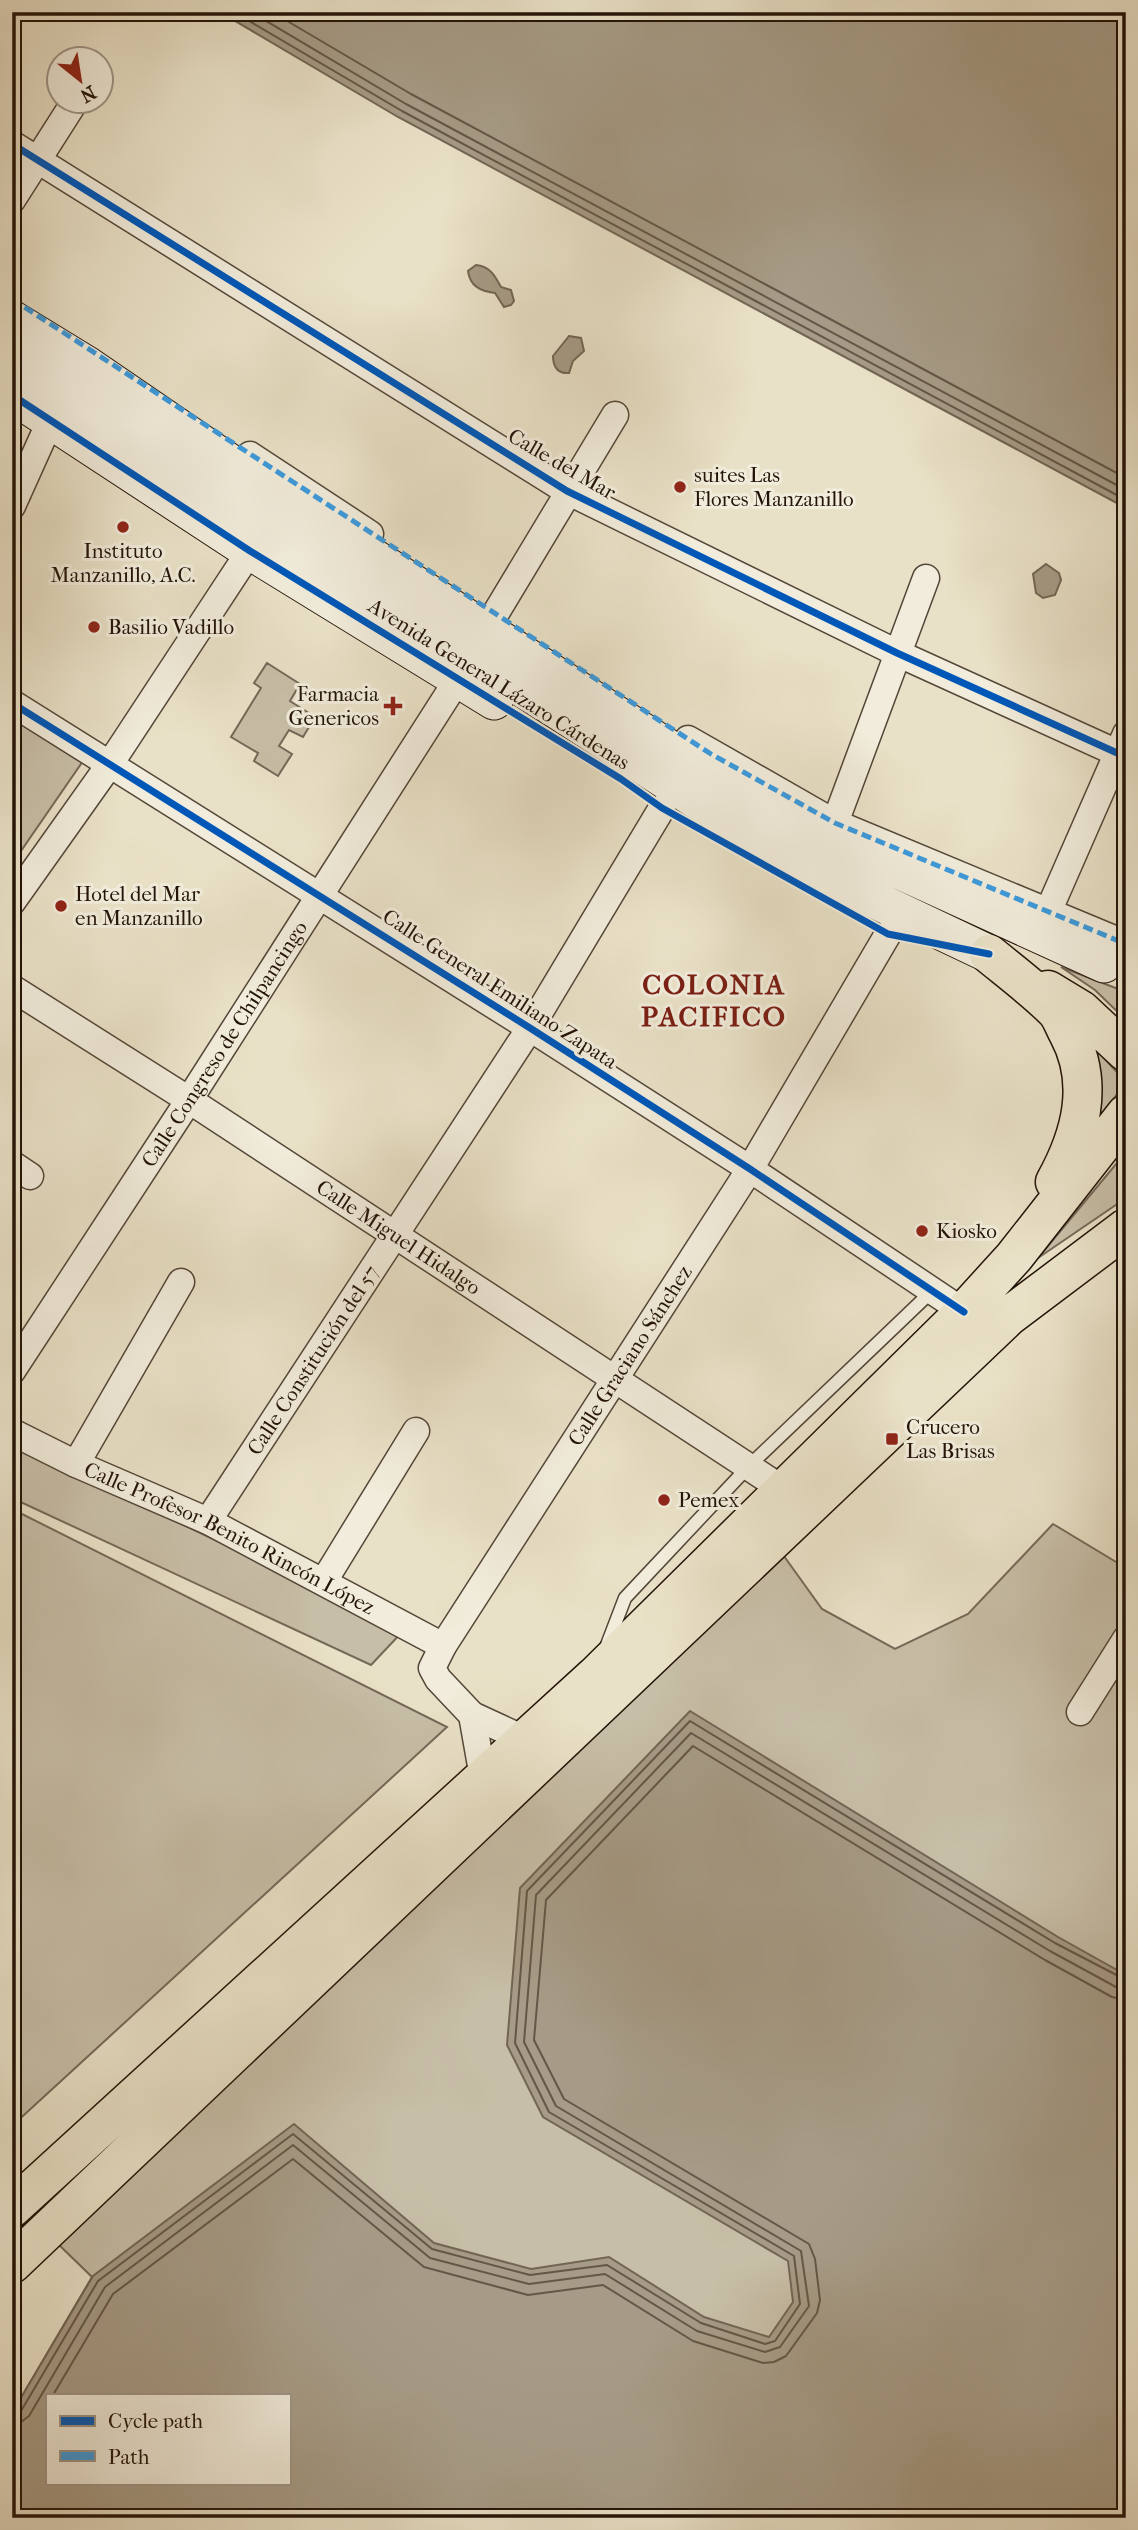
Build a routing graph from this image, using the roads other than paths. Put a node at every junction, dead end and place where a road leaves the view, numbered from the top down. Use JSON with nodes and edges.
{"nodes":[{"id":1,"x":66,"y":116,"type":"edge"},
{"id":2,"x":12,"y":144,"type":"edge"},
{"id":3,"x":37,"y":160,"type":"junction"},
{"id":4,"x":12,"y":201,"type":"edge"},
{"id":5,"x":12,"y":299,"type":"edge"},
{"id":6,"x":12,"y":319,"type":"edge"},
{"id":7,"x":12,"y":358,"type":"edge"},
{"id":8,"x":67,"y":392,"type":"junction"},
{"id":9,"x":12,"y":395,"type":"edge"},
{"id":10,"x":615,"y":415,"type":"dead end"},
{"id":11,"x":567,"y":491,"type":"junction"},
{"id":12,"x":12,"y":506,"type":"edge"},
{"id":13,"x":250,"y":551,"type":"junction"},
{"id":14,"x":926,"y":578,"type":"dead end"},
{"id":15,"x":490,"y":623,"type":"junction"},
{"id":16,"x":897,"y":653,"type":"junction"},
{"id":17,"x":458,"y":678,"type":"junction"},
{"id":18,"x":12,"y":703,"type":"edge"},
{"id":19,"x":1123,"y":748,"type":"edge"},
{"id":20,"x":110,"y":764,"type":"junction"},
{"id":21,"x":662,"y":808,"type":"junction"},
{"id":22,"x":832,"y":831,"type":"junction"},
{"id":23,"x":852,"y":889,"type":"junction"},
{"id":24,"x":321,"y":895,"type":"junction"},
{"id":25,"x":12,"y":902,"type":"edge"},
{"id":26,"x":1044,"y":922,"type":"junction"},
{"id":27,"x":888,"y":934,"type":"junction"},
{"id":28,"x":989,"y":954,"type":"junction"},
{"id":29,"x":1118,"y":960,"type":"edge"},
{"id":30,"x":12,"y":988,"type":"edge"},
{"id":31,"x":530,"y":1028,"type":"junction"},
{"id":32,"x":1126,"y":1052,"type":"edge"},
{"id":33,"x":189,"y":1100,"type":"junction"},
{"id":34,"x":1126,"y":1114,"type":"edge"},
{"id":35,"x":750,"y":1169,"type":"junction"},
{"id":36,"x":1126,"y":1227,"type":"edge"},
{"id":37,"x":396,"y":1236,"type":"junction"},
{"id":38,"x":1014,"y":1257,"type":"junction"},
{"id":39,"x":181,"y":1282,"type":"dead end"},
{"id":40,"x":931,"y":1292,"type":"junction"},
{"id":41,"x":964,"y":1312,"type":"junction"},
{"id":42,"x":12,"y":1370,"type":"edge"},
{"id":43,"x":614,"y":1378,"type":"junction"},
{"id":44,"x":416,"y":1431,"type":"dead end"},
{"id":45,"x":12,"y":1432,"type":"edge"},
{"id":46,"x":76,"y":1464,"type":"junction"},
{"id":47,"x":749,"y":1466,"type":"junction"},
{"id":48,"x":784,"y":1490,"type":"junction"},
{"id":49,"x":208,"y":1521,"type":"junction"},
{"id":50,"x":324,"y":1581,"type":"junction"},
{"id":51,"x":1126,"y":1639,"type":"edge"},
{"id":52,"x":443,"y":1646,"type":"junction"},
{"id":53,"x":596,"y":1675,"type":"junction"},
{"id":54,"x":1080,"y":1712,"type":"dead end"},
{"id":55,"x":472,"y":1715,"type":"junction"},
{"id":56,"x":526,"y":1740,"type":"junction"},
{"id":57,"x":483,"y":1777,"type":"junction"},
{"id":58,"x":12,"y":2208,"type":"edge"},
{"id":59,"x":12,"y":2264,"type":"edge"}],
"edges":[{"from":1,"to":3,"type":"street"},
{"from":2,"to":3,"type":"street","name":"Calle del Mar"},
{"from":3,"to":4,"type":"street"},
{"from":3,"to":11,"type":"street","name":"Calle del Mar"},
{"from":5,"to":15,"type":"street"},
{"from":6,"to":8,"type":"street","name":"Avenida General Lázaro Cárdenas"},
{"from":7,"to":8,"type":"street","name":"Avenida General Lázaro Cárdenas"},
{"from":8,"to":9,"type":"street","name":"Avenida General Lázaro Cárdenas"},
{"from":8,"to":12,"type":"street"},
{"from":8,"to":13,"type":"street","name":"Avenida General Lázaro Cárdenas"},
{"from":8,"to":15,"type":"street","name":"Avenida General Lázaro Cárdenas"},
{"from":8,"to":23,"type":"street","name":"Avenida General Lázaro Cárdenas"},
{"from":10,"to":11,"type":"street"},
{"from":11,"to":15,"type":"street"},
{"from":11,"to":16,"type":"street","name":"Calle del Mar"},
{"from":13,"to":17,"type":"street","name":"Avenida General Lázaro Cárdenas"},
{"from":13,"to":20,"type":"street"},
{"from":14,"to":16,"type":"street"},
{"from":15,"to":22,"type":"street","name":"Avenida General Lázaro Cárdenas"},
{"from":16,"to":19,"type":"street","name":"Calle del Mar"},
{"from":16,"to":22,"type":"street"},
{"from":17,"to":21,"type":"street","name":"Avenida General Lázaro Cárdenas"},
{"from":17,"to":24,"type":"street","name":"Calle Congreso de Chilpancingo"},
{"from":18,"to":20,"type":"street","name":"Calle General Emiliano Zapata"},
{"from":19,"to":26,"type":"street"},
{"from":20,"to":24,"type":"street","name":"Calle General Emiliano Zapata"},
{"from":20,"to":25,"type":"street"},
{"from":21,"to":27,"type":"street","name":"Avenida General Lázaro Cárdenas"},
{"from":21,"to":31,"type":"street","name":"Calle Constitución del 57"},
{"from":22,"to":26,"type":"street","name":"Avenida General Lázaro Cárdenas"},
{"from":23,"to":28,"type":"street","name":"Avenida General Lázaro Cárdenas"},
{"from":23,"to":29,"type":"street","name":"Avenida General Lázaro Cárdenas"},
{"from":24,"to":31,"type":"street","name":"Calle General Emiliano Zapata"},
{"from":24,"to":33,"type":"street","name":"Calle Congreso de Chilpancingo"},
{"from":26,"to":29,"type":"street","name":"Avenida General Lázaro Cárdenas"},
{"from":27,"to":28,"type":"street","name":"Avenida General Lázaro Cárdenas"},
{"from":27,"to":35,"type":"street","name":"Calle Graciano Sánchez"},
{"from":28,"to":32,"type":"main road"},
{"from":28,"to":38,"type":"main road"},
{"from":30,"to":33,"type":"street","name":"Calle Miguel Hidalgo"},
{"from":31,"to":35,"type":"street","name":"Calle General Emiliano Zapata"},
{"from":31,"to":37,"type":"street","name":"Calle Constitución del 57"},
{"from":33,"to":37,"type":"street","name":"Calle Miguel Hidalgo"},
{"from":33,"to":42,"type":"street","name":"Calle Congreso de Chilpancingo"},
{"from":34,"to":38,"type":"main road"},
{"from":35,"to":40,"type":"street","name":"Calle General Emiliano Zapata"},
{"from":35,"to":43,"type":"street","name":"Calle Graciano Sánchez"},
{"from":36,"to":59,"type":"main road"},
{"from":37,"to":43,"type":"street","name":"Calle Miguel Hidalgo"},
{"from":37,"to":49,"type":"street","name":"Calle Constitución del 57"},
{"from":38,"to":41,"type":"main road"},
{"from":39,"to":46,"type":"street"},
{"from":40,"to":41,"type":"street","name":"Calle General Emiliano Zapata"},
{"from":40,"to":47,"type":"lane"},
{"from":41,"to":48,"type":"main road"},
{"from":43,"to":47,"type":"street","name":"Calle Miguel Hidalgo"},
{"from":43,"to":52,"type":"street","name":"Calle Graciano Sánchez"},
{"from":44,"to":50,"type":"street"},
{"from":45,"to":46,"type":"street","name":"Calle Profesor Benito Rincón López"},
{"from":46,"to":49,"type":"street","name":"Calle Profesor Benito Rincón López"},
{"from":47,"to":48,"type":"street","name":"Calle Miguel Hidalgo"},
{"from":47,"to":53,"type":"lane"},
{"from":48,"to":53,"type":"main road"},
{"from":49,"to":50,"type":"street","name":"Calle Profesor Benito Rincón López"},
{"from":50,"to":52,"type":"street","name":"Calle Profesor Benito Rincón López"},
{"from":51,"to":54,"type":"street"},
{"from":52,"to":55,"type":"street","name":"Calle Graciano Sánchez"},
{"from":53,"to":56,"type":"main road"},
{"from":55,"to":56,"type":"street"},
{"from":55,"to":57,"type":"street"},
{"from":56,"to":57,"type":"main road"},
{"from":57,"to":58,"type":"main road"}]}
